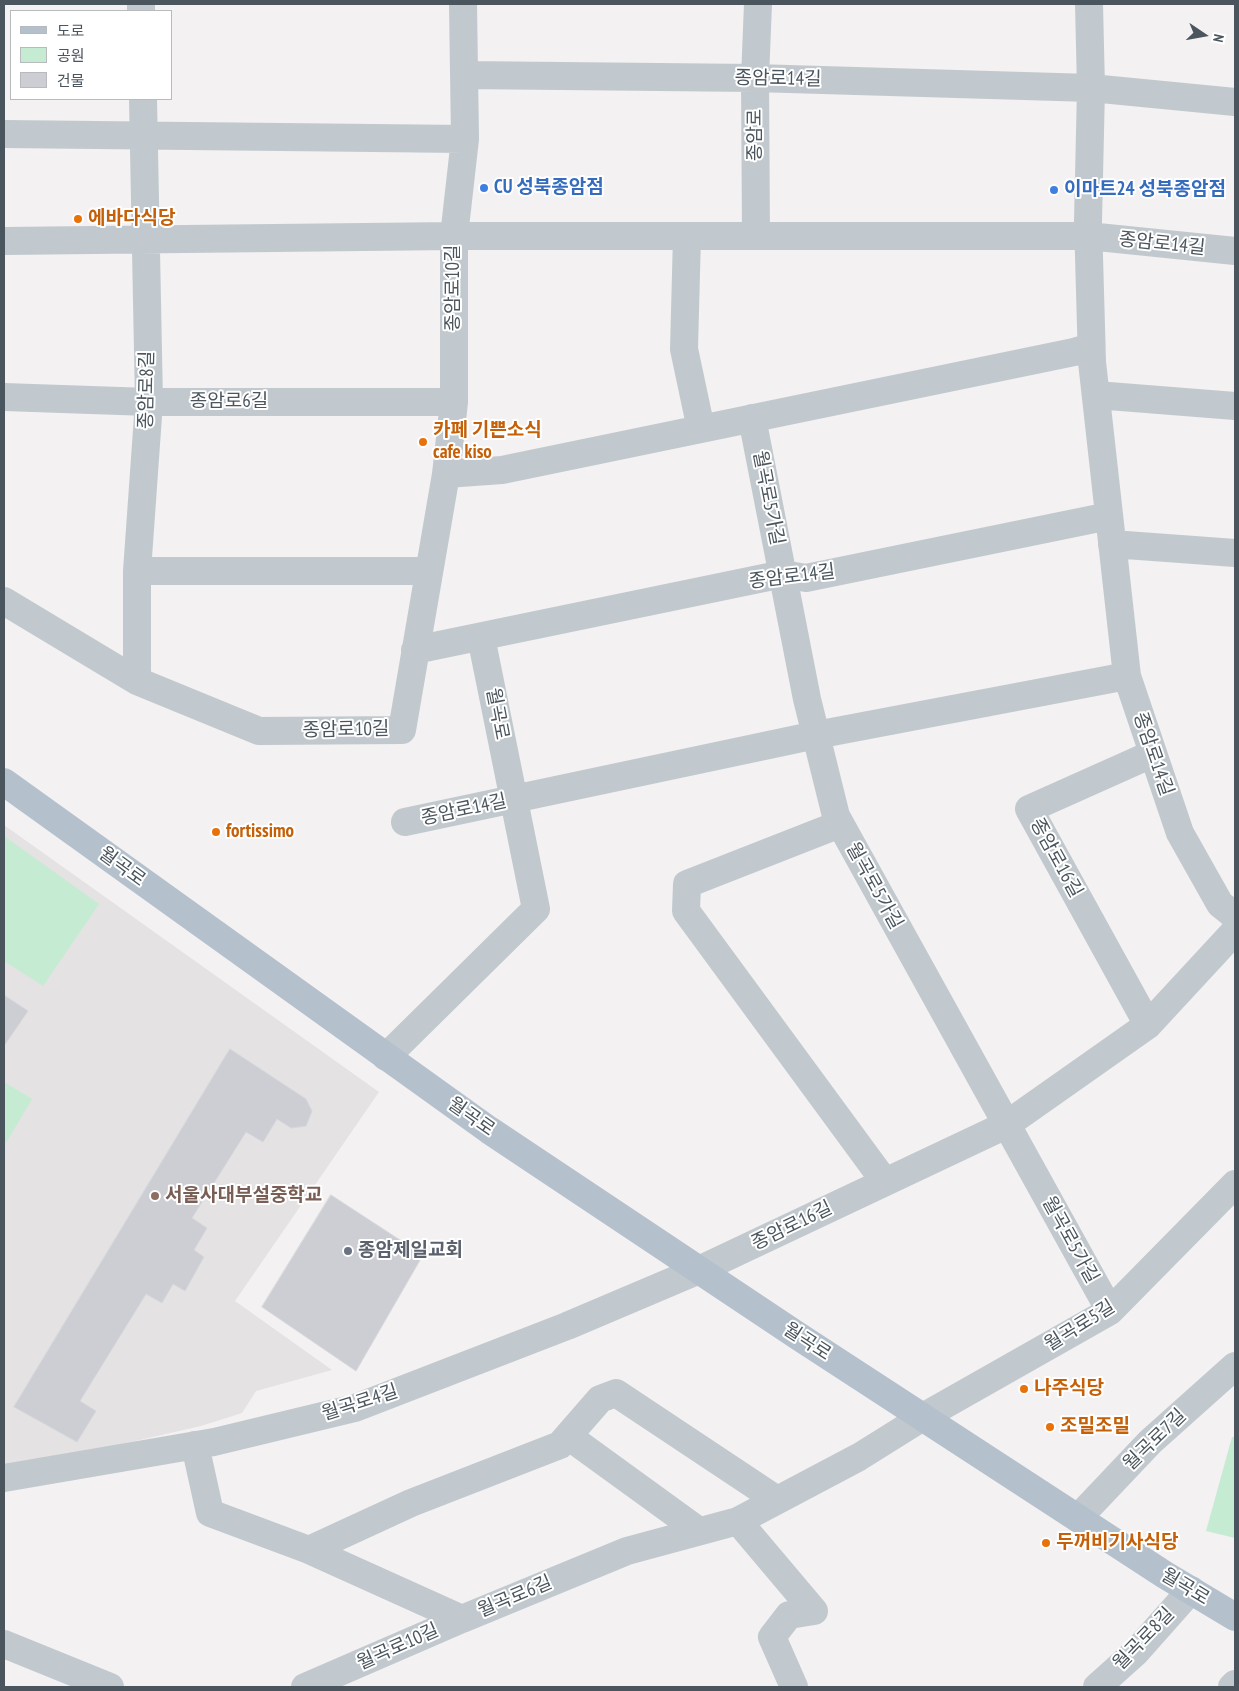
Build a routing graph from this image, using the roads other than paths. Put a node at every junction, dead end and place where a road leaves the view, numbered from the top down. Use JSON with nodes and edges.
{"nodes":[{"id":1,"x":463,"y":4,"type":"edge"},
{"id":2,"x":758,"y":4,"type":"edge"},
{"id":3,"x":1089,"y":4,"type":"edge"},
{"id":4,"x":465,"y":75,"type":"junction"},
{"id":5,"x":755,"y":78,"type":"junction"},
{"id":6,"x":1091,"y":88,"type":"junction"},
{"id":7,"x":143,"y":100,"type":"edge"},
{"id":8,"x":1235,"y":102,"type":"edge"},
{"id":9,"x":4,"y":134,"type":"edge"},
{"id":10,"x":144,"y":137,"type":"junction"},
{"id":11,"x":465,"y":139,"type":"junction"},
{"id":12,"x":454,"y":236,"type":"junction"},
{"id":13,"x":687,"y":236,"type":"junction"},
{"id":14,"x":756,"y":236,"type":"junction"},
{"id":15,"x":1088,"y":236,"type":"junction"},
{"id":16,"x":4,"y":241,"type":"edge"},
{"id":17,"x":146,"y":241,"type":"junction"},
{"id":18,"x":1235,"y":252,"type":"edge"},
{"id":19,"x":1092,"y":347,"type":"junction"},
{"id":20,"x":1096,"y":395,"type":"junction"},
{"id":21,"x":4,"y":397,"type":"edge"},
{"id":22,"x":149,"y":402,"type":"junction"},
{"id":23,"x":454,"y":402,"type":"junction"},
{"id":24,"x":1235,"y":406,"type":"edge"},
{"id":25,"x":752,"y":418,"type":"junction"},
{"id":26,"x":701,"y":429,"type":"junction"},
{"id":27,"x":446,"y":474,"type":"junction"},
{"id":28,"x":1109,"y":516,"type":"junction"},
{"id":29,"x":1112,"y":544,"type":"junction"},
{"id":30,"x":1235,"y":553,"type":"edge"},
{"id":31,"x":137,"y":571,"type":"junction"},
{"id":32,"x":429,"y":571,"type":"junction"},
{"id":33,"x":783,"y":574,"type":"junction"},
{"id":34,"x":4,"y":601,"type":"edge"},
{"id":35,"x":481,"y":637,"type":"junction"},
{"id":36,"x":416,"y":650,"type":"junction"},
{"id":37,"x":1127,"y":676,"type":"junction"},
{"id":38,"x":137,"y":681,"type":"junction"},
{"id":39,"x":816,"y":736,"type":"junction"},
{"id":40,"x":1152,"y":754,"type":"junction"},
{"id":41,"x":4,"y":782,"type":"edge"},
{"id":42,"x":514,"y":799,"type":"junction"},
{"id":43,"x":405,"y":822,"type":"dead end"},
{"id":44,"x":840,"y":824,"type":"junction"},
{"id":45,"x":1235,"y":916,"type":"edge"},
{"id":46,"x":1235,"y":931,"type":"edge"},
{"id":47,"x":1148,"y":1024,"type":"junction"},
{"id":48,"x":386,"y":1057,"type":"junction"},
{"id":49,"x":1006,"y":1125,"type":"junction"},
{"id":50,"x":885,"y":1182,"type":"junction"},
{"id":51,"x":1235,"y":1184,"type":"edge"},
{"id":52,"x":699,"y":1270,"type":"junction"},
{"id":53,"x":1110,"y":1310,"type":"junction"},
{"id":54,"x":1235,"y":1366,"type":"edge"},
{"id":55,"x":923,"y":1417,"type":"junction"},
{"id":56,"x":568,"y":1436,"type":"junction"},
{"id":57,"x":195,"y":1445,"type":"junction"},
{"id":58,"x":4,"y":1478,"type":"edge"},
{"id":59,"x":777,"y":1500,"type":"junction"},
{"id":60,"x":1078,"y":1518,"type":"junction"},
{"id":61,"x":738,"y":1521,"type":"junction"},
{"id":62,"x":699,"y":1531,"type":"junction"},
{"id":63,"x":310,"y":1550,"type":"junction"},
{"id":64,"x":1191,"y":1590,"type":"junction"},
{"id":65,"x":1235,"y":1617,"type":"edge"},
{"id":66,"x":462,"y":1619,"type":"junction"},
{"id":67,"x":4,"y":1644,"type":"edge"},
{"id":68,"x":1235,"y":1684,"type":"edge"},
{"id":69,"x":110,"y":1687,"type":"edge"},
{"id":70,"x":305,"y":1687,"type":"edge"},
{"id":71,"x":794,"y":1687,"type":"edge"},
{"id":72,"x":1097,"y":1687,"type":"edge"},
{"id":73,"x":1232,"y":1687,"type":"edge"}],
"edges":[{"from":1,"to":4,"type":"street","name":"종암로10길"},
{"from":2,"to":5,"type":"street","name":"종암로"},
{"from":3,"to":6,"type":"street","name":"종암로14길"},
{"from":4,"to":5,"type":"street","name":"종암로14길"},
{"from":4,"to":11,"type":"street","name":"종암로10길"},
{"from":5,"to":6,"type":"street","name":"종암로14길"},
{"from":5,"to":14,"type":"street","name":"종암로"},
{"from":6,"to":8,"type":"street","name":"종암로14길"},
{"from":6,"to":15,"type":"street","name":"종암로14길"},
{"from":7,"to":10,"type":"street","name":"종암로8길"},
{"from":9,"to":10,"type":"street"},
{"from":10,"to":11,"type":"street"},
{"from":10,"to":17,"type":"street","name":"종암로8길"},
{"from":11,"to":12,"type":"street","name":"종암로10길"},
{"from":12,"to":13,"type":"street","name":"종암로14길"},
{"from":12,"to":17,"type":"street","name":"종암로14길"},
{"from":12,"to":23,"type":"street","name":"종암로10길"},
{"from":13,"to":14,"type":"street","name":"종암로14길"},
{"from":13,"to":26,"type":"street"},
{"from":14,"to":15,"type":"street","name":"종암로14길"},
{"from":15,"to":18,"type":"street","name":"종암로14길"},
{"from":15,"to":19,"type":"street","name":"종암로14길"},
{"from":16,"to":17,"type":"street","name":"종암로14길"},
{"from":17,"to":22,"type":"street","name":"종암로8길"},
{"from":19,"to":20,"type":"street","name":"종암로14길"},
{"from":19,"to":25,"type":"street"},
{"from":20,"to":24,"type":"street"},
{"from":20,"to":28,"type":"street","name":"종암로14길"},
{"from":21,"to":22,"type":"street","name":"종암로6길"},
{"from":22,"to":23,"type":"street","name":"종암로6길"},
{"from":22,"to":31,"type":"street","name":"종암로8길"},
{"from":23,"to":27,"type":"street","name":"종암로10길"},
{"from":25,"to":26,"type":"street"},
{"from":25,"to":33,"type":"street","name":"월곡로5가길"},
{"from":26,"to":27,"type":"street"},
{"from":27,"to":32,"type":"street","name":"종암로10길"},
{"from":28,"to":29,"type":"street","name":"종암로14길"},
{"from":28,"to":33,"type":"street","name":"종암로14길"},
{"from":29,"to":30,"type":"street"},
{"from":29,"to":37,"type":"street","name":"종암로14길"},
{"from":31,"to":32,"type":"street"},
{"from":31,"to":38,"type":"street","name":"종암로8길"},
{"from":32,"to":36,"type":"street","name":"종암로10길"},
{"from":33,"to":35,"type":"street","name":"종암로14길"},
{"from":33,"to":39,"type":"street","name":"월곡로5가길"},
{"from":34,"to":38,"type":"street"},
{"from":35,"to":36,"type":"street","name":"종암로14길"},
{"from":35,"to":42,"type":"street","name":"월곡로"},
{"from":36,"to":38,"type":"street","name":"종암로10길"},
{"from":37,"to":39,"type":"street","name":"종암로14길"},
{"from":37,"to":40,"type":"street","name":"종암로14길"},
{"from":39,"to":42,"type":"street","name":"종암로14길"},
{"from":39,"to":44,"type":"street","name":"월곡로5가길"},
{"from":40,"to":45,"type":"street","name":"종암로14길"},
{"from":40,"to":47,"type":"street","name":"종암로16길"},
{"from":41,"to":48,"type":"main road","name":"월곡로"},
{"from":42,"to":43,"type":"street","name":"종암로14길"},
{"from":42,"to":48,"type":"street","name":"월곡로"},
{"from":44,"to":49,"type":"street","name":"월곡로5가길"},
{"from":44,"to":50,"type":"street"},
{"from":46,"to":47,"type":"street","name":"종암로16길"},
{"from":47,"to":49,"type":"street","name":"종암로16길"},
{"from":48,"to":52,"type":"main road","name":"월곡로"},
{"from":49,"to":50,"type":"street","name":"종암로16길"},
{"from":49,"to":53,"type":"street","name":"월곡로5가길"},
{"from":50,"to":52,"type":"street","name":"종암로16길"},
{"from":51,"to":53,"type":"street","name":"월곡로5길"},
{"from":52,"to":55,"type":"main road","name":"월곡로"},
{"from":52,"to":57,"type":"street","name":"월곡로4길"},
{"from":53,"to":55,"type":"street","name":"월곡로5길"},
{"from":54,"to":60,"type":"street","name":"월곡로7길"},
{"from":55,"to":59,"type":"street","name":"월곡로6길"},
{"from":55,"to":60,"type":"main road","name":"월곡로"},
{"from":56,"to":59,"type":"street"},
{"from":56,"to":62,"type":"street"},
{"from":56,"to":63,"type":"street"},
{"from":57,"to":58,"type":"street","name":"월곡로4길"},
{"from":57,"to":63,"type":"street","name":"월곡로6길"},
{"from":59,"to":61,"type":"street","name":"월곡로6길"},
{"from":60,"to":64,"type":"main road","name":"월곡로"},
{"from":61,"to":62,"type":"street","name":"월곡로6길"},
{"from":61,"to":71,"type":"street"},
{"from":62,"to":66,"type":"street","name":"월곡로6길"},
{"from":63,"to":66,"type":"street","name":"월곡로6길"},
{"from":64,"to":65,"type":"main road","name":"월곡로"},
{"from":64,"to":72,"type":"street","name":"월곡로8길"},
{"from":66,"to":70,"type":"street","name":"월곡로10길"},
{"from":67,"to":69,"type":"street"},
{"from":68,"to":73,"type":"street"}]}
